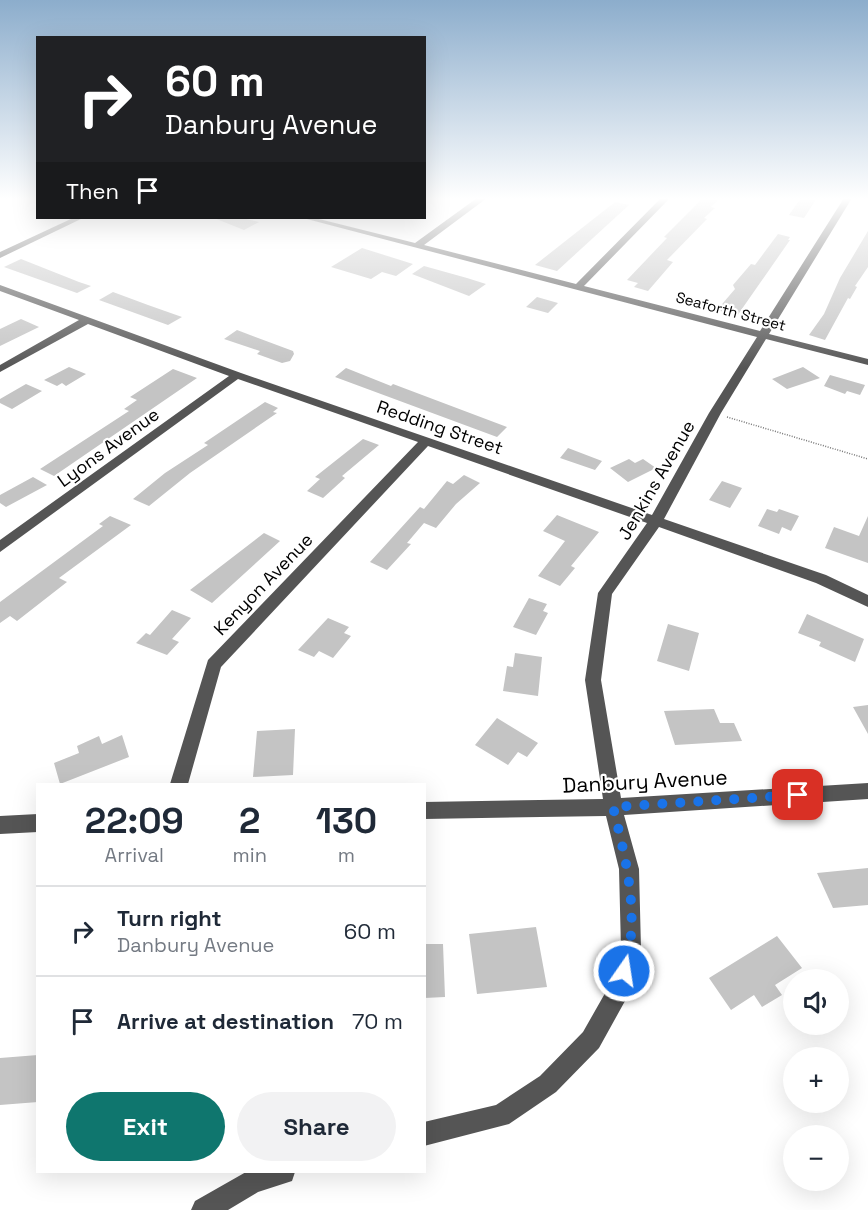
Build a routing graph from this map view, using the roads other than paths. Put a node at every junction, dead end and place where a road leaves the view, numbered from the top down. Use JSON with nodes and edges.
{"nodes":[{"id":1,"x":451,"y":254,"type":"edge"},
{"id":2,"x":610,"y":254,"type":"edge"},
{"id":3,"x":813,"y":254,"type":"edge"},
{"id":4,"x":578,"y":286,"type":"junction"},
{"id":5,"x":0,"y":288,"type":"edge"},
{"id":6,"x":87,"y":320,"type":"junction"},
{"id":7,"x":764,"y":335,"type":"junction"},
{"id":8,"x":868,"y":362,"type":"edge"},
{"id":9,"x":0,"y":369,"type":"edge"},
{"id":10,"x":237,"y":375,"type":"junction"},
{"id":11,"x":426,"y":441,"type":"junction"},
{"id":12,"x":656,"y":521,"type":"junction"},
{"id":13,"x":0,"y":548,"type":"edge"},
{"id":14,"x":868,"y":601,"type":"edge"},
{"id":15,"x":179,"y":783,"type":"edge"},
{"id":16,"x":868,"y":791,"type":"edge"},
{"id":17,"x":613,"y":807,"type":"junction"},
{"id":18,"x":426,"y":811,"type":"edge"},
{"id":19,"x":36,"y":823,"type":"edge"},
{"id":20,"x":0,"y":825,"type":"edge"},
{"id":21,"x":426,"y":1134,"type":"edge"},
{"id":22,"x":280,"y":1173,"type":"edge"},
{"id":23,"x":204,"y":1210,"type":"edge"}],
"edges":[{"from":1,"to":4,"type":"street","name":"Seaforth Street"},
{"from":2,"to":4,"type":"street"},
{"from":3,"to":7,"type":"street","name":"Jenkins Avenue"},
{"from":4,"to":7,"type":"street","name":"Seaforth Street"},
{"from":5,"to":6,"type":"street","name":"Redding Street"},
{"from":6,"to":9,"type":"street"},
{"from":6,"to":10,"type":"street","name":"Redding Street"},
{"from":7,"to":8,"type":"street","name":"Seaforth Street"},
{"from":7,"to":12,"type":"street","name":"Jenkins Avenue"},
{"from":10,"to":11,"type":"street","name":"Redding Street"},
{"from":10,"to":13,"type":"street","name":"Lyons Avenue"},
{"from":11,"to":12,"type":"street","name":"Redding Street"},
{"from":11,"to":15,"type":"street","name":"Kenyon Avenue"},
{"from":12,"to":14,"type":"street","name":"Redding Street"},
{"from":12,"to":17,"type":"street","name":"Jenkins Avenue"},
{"from":16,"to":17,"type":"street","name":"Danbury Avenue"},
{"from":17,"to":18,"type":"street","name":"Danbury Avenue"},
{"from":17,"to":21,"type":"street","name":"Jenkins Avenue"},
{"from":19,"to":20,"type":"street"},
{"from":22,"to":23,"type":"street"}]}
